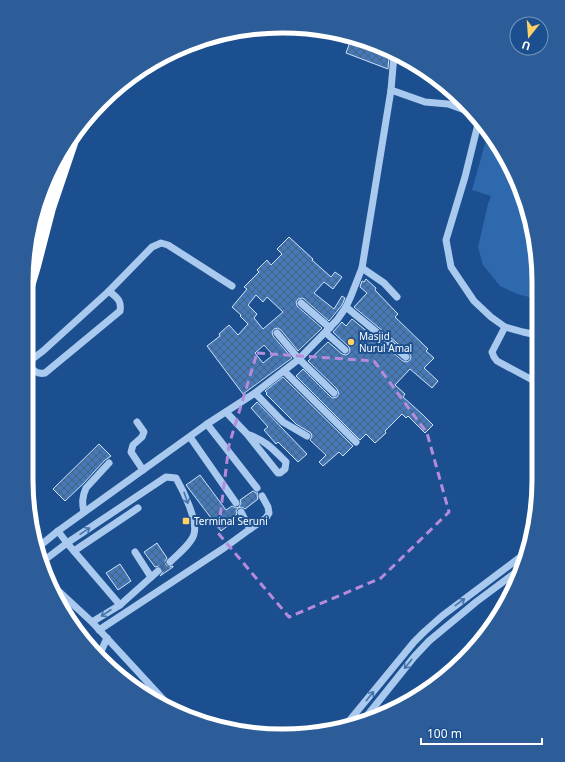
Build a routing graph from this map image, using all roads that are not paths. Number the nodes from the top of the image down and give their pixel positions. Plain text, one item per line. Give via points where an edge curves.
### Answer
1 (394, 59) edge
2 (391, 90) junction
3 (462, 109) edge
4 (477, 127) edge
5 (68, 156) edge
6 (362, 268) junction
7 (34, 270) edge
8 (232, 286) dead end
9 (109, 291) junction
10 (397, 297) dead end
11 (301, 303) dead end
12 (346, 307) junction
13 (505, 327) junction
14 (328, 330) junction
15 (277, 333) dead end
16 (532, 333) edge
17 (345, 350) dead end
18 (406, 357) dead end
19 (33, 358) edge
20 (300, 359) junction
21 (33, 370) edge
22 (284, 371) junction
23 (532, 380) edge
24 (255, 393) junction
25 (334, 393) dead end
26 (226, 412) junction
27 (137, 422) dead end
28 (207, 424) junction
29 (247, 434) junction
30 (307, 436) dead end
31 (190, 437) junction
32 (356, 442) dead end
33 (109, 463) dead end
34 (143, 470) junction
35 (257, 488) dead end
36 (262, 496) dead end
37 (236, 503) dead end
38 (138, 508) dead end
39 (84, 512) junction
40 (241, 512) dead end
41 (250, 529) junction
42 (58, 531) junction
43 (67, 543) junction
44 (42, 544) edge
45 (74, 551) junction
46 (135, 552) dead end
47 (520, 558) edge
48 (46, 559) edge
49 (170, 562) tunnel mouth
50 (158, 571) tunnel mouth
51 (513, 574) edge
52 (151, 577) junction
53 (60, 593) edge
54 (120, 604) junction
55 (92, 622) junction
56 (99, 630) junction
57 (107, 638) junction
58 (414, 642) junction
59 (101, 651) edge
60 (420, 651) junction
61 (162, 698) edge
62 (369, 714) edge
63 (352, 719) edge

1 - 2 street
2 - 3 street via 425,102 448,104
2 - 6 street
4 - 13 street via 446,240 451,267 474,301
5 - 7 highway via 50,208
6 - 10 street via 384,283
6 - 12 street
8 - 9 street via 168,245 160,243 152,247
9 - 19 street
9 - 21 street via 118,299 120,311 45,374
11 - 14 street
12 - 14 street
12 - 18 street
13 - 16 street
13 - 23 street via 492,352 494,357
14 - 17 street
14 - 20 street
15 - 20 street
20 - 22 street
20 - 25 street
22 - 24 street
22 - 32 street
24 - 26 street
24 - 30 street via 283,422
26 - 28 street
26 - 29 street
27 - 34 street via 144,432 133,444 131,452
28 - 31 street
28 - 35 street
29 - 29 street via 261,440 275,451 286,462 285,469 278,474
31 - 34 street
31 - 37 street
33 - 39 street via 86,488 82,502
34 - 39 street
36 - 41 street via 269,513
38 - 45 street
39 - 42 street
40 - 41 street
41 - 56 street
42 - 43 street
42 - 44 street
43 - 45 street
43 - 48 street
43 -> 49 street via 166,477 176,478 195,524 194,535
45 - 54 street
46 - 52 street
58 -> 47 street via 442,616
50 - 52 street
51 - 60 street via 476,602
52 - 54 street
53 - 55 street
54 -> 55 street
55 - 56 street
56 - 57 street
57 - 59 street
57 - 61 street
58 - 60 street
63 -> 58 street
60 -> 62 street

